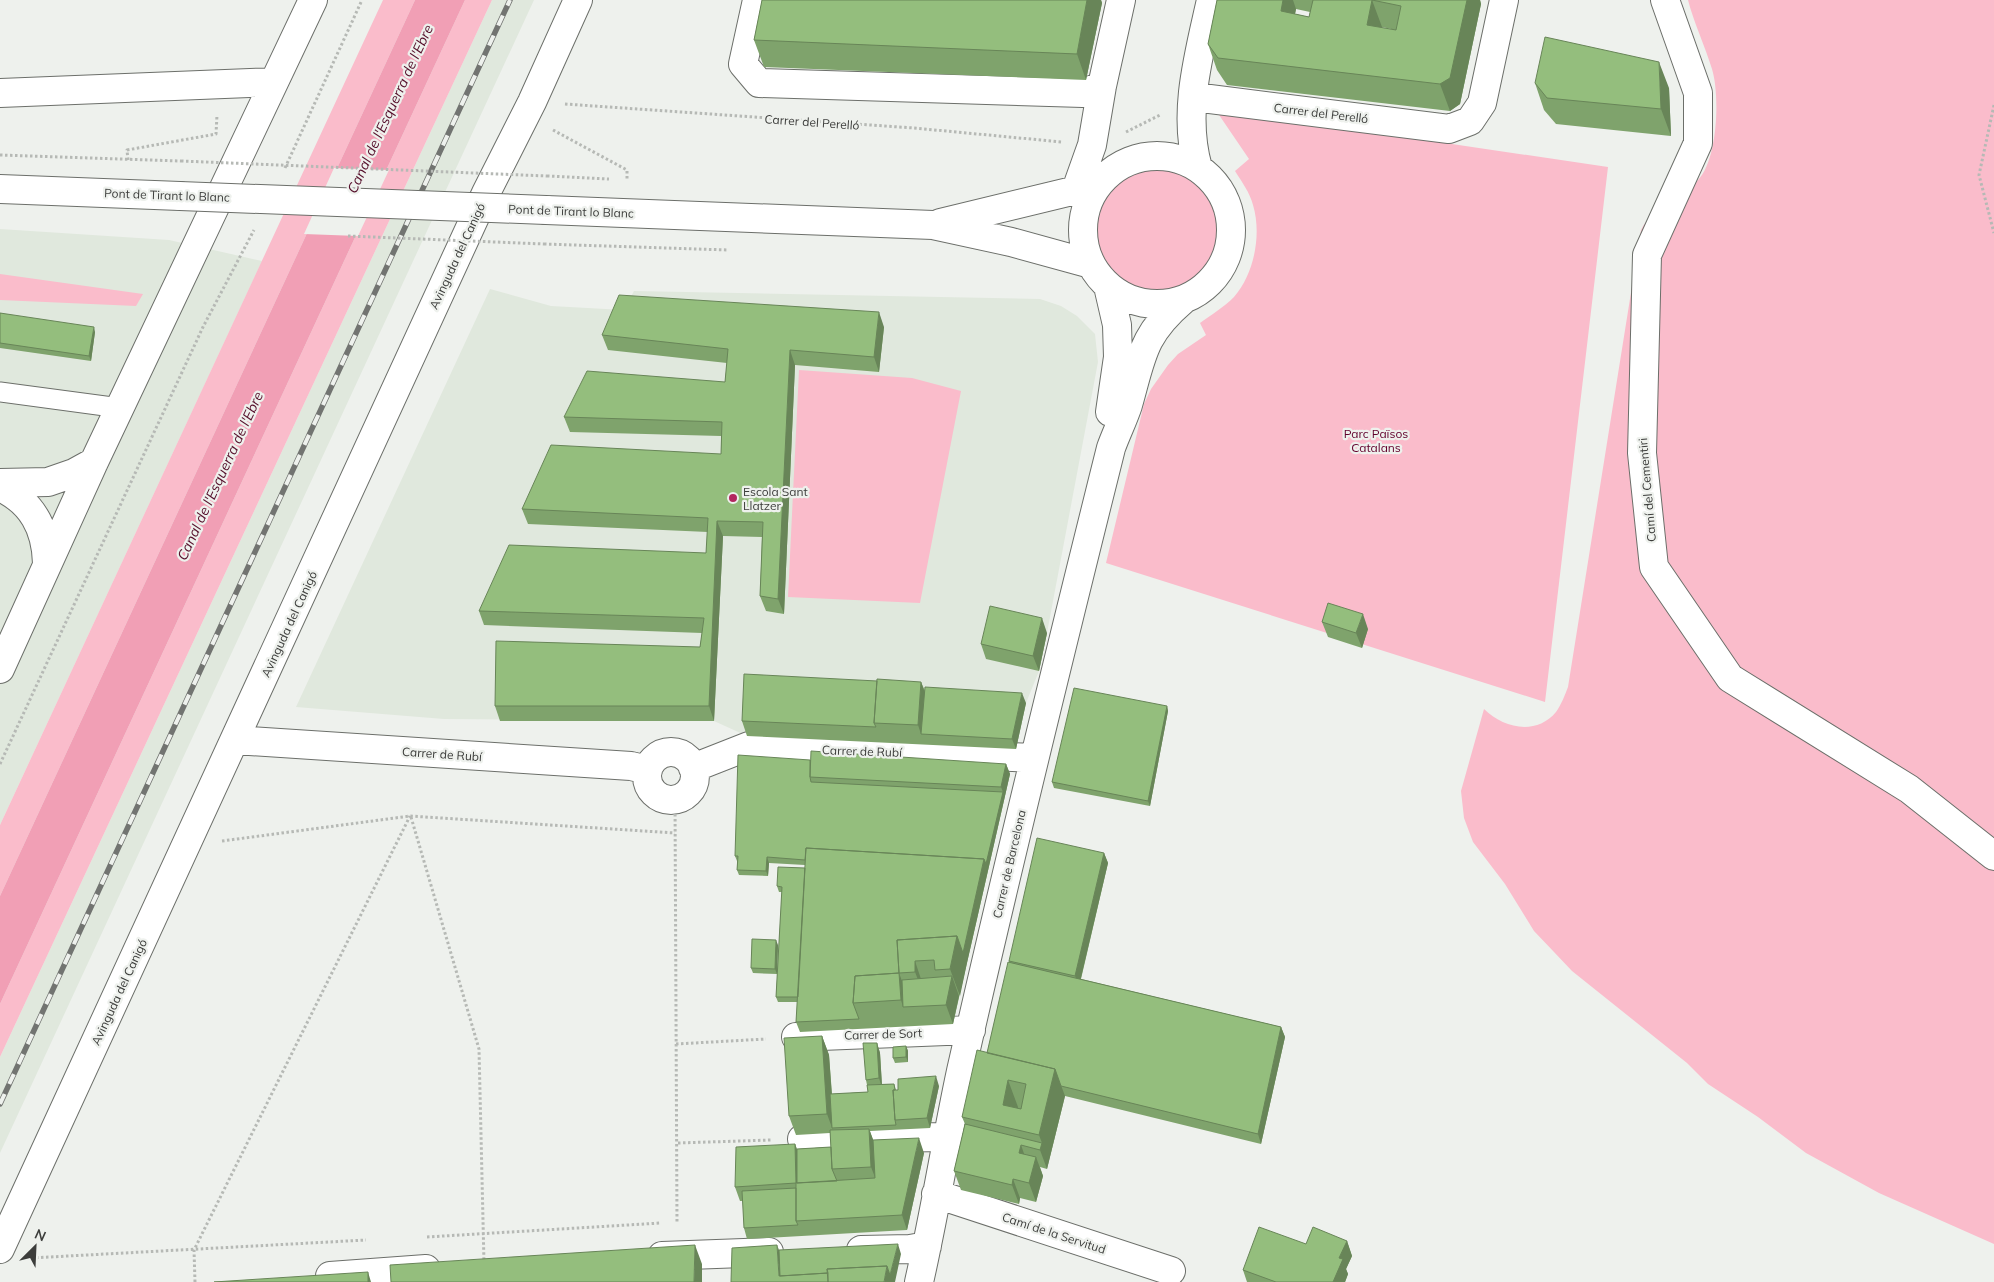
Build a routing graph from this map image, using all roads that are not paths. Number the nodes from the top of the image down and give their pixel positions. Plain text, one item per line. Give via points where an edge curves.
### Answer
1 (313, 0) edge
2 (578, 0) edge
3 (757, 0) edge
4 (1122, 0) edge
5 (1212, 0) edge
6 (1504, 0) edge
7 (1665, 0) edge
8 (274, 82) junction
9 (1102, 86) junction
10 (0, 93) edge
11 (1194, 97) junction
12 (1198, 168) junction
13 (1088, 187) junction
14 (0, 189) edge
15 (933, 224) junction
16 (1091, 264) junction
17 (1108, 286) junction
18 (1183, 300) junction
19 (0, 392) edge
20 (120, 408) junction
21 (1111, 448) junction
22 (94, 462) junction
23 (0, 485) edge
24 (47, 563) junction
25 (0, 669) edge
26 (235, 740) junction
27 (1034, 758) junction
28 (694, 768) junction
29 (648, 770) junction
30 (1985, 847) edge
31 (971, 1030) junction
32 (796, 1037) edge
33 (947, 1137) junction
34 (802, 1139) edge
35 (936, 1194) junction
36 (927, 1246) junction
37 (0, 1249) edge
38 (840, 1250) edge
39 (791, 1252) edge
40 (642, 1257) edge
41 (484, 1265) edge
42 (1171, 1271) dead end
43 (305, 1277) edge
44 (385, 1277) edge
45 (919, 1282) edge

1 - 8 street
2 - 26 street, Avinguda del Canigó
3 - 9 street via 743,64 759,83 1083,93
4 - 9 street
5 - 11 street via 1199,54
6 - 11 street, Carrer del Perelló via 1482,103 1470,120 1449,128
7 - 30 street, Camí del Cementiri via 1698,93 1698,144 1647,255 1642,453 1654,567 1730,678 1909,789
8 - 10 street
8 - 20 street
9 - 13 street
11 - 12 street via 1190,127
12 - 13 street via 1167,157 1145,157 1120,166
12 - 18 street via 1222,193 1230,215 1232,238 1220,271 1204,288
13 - 15 street
13 - 16 street via 1083,223 1084,244
14 - 15 street, Pont de Tirant lo Blanc, bridge
15 - 16 street
16 - 17 street
17 - 18 street via 1131,300 1144,303
17 - 21 street, Carrer de Barcelona via 1117,325 1118,357 1110,403
18 - 21 street, Carrer de Barcelona via 1150,335 1138,362 1127,407
19 - 20 lane
20 - 22 street
21 - 27 street, Carrer de Barcelona
22 - 23 street via 48,482
22 - 24 street
23 - 24 street via 27,504 37,517
24 - 25 street
26 - 29 street, Carrer de Rubí via 631,766
26 - 37 street, Avinguda del Canigó
27 - 28 street, Carrer de Rubí via 749,746
27 - 31 street, Carrer de Barcelona
28 - 29 street via 685,756 672,752 659,755
28 - 29 street via 695,777 690,790 675,799 661,797 654,792 649,784
31 - 32 street, Carrer de Sort
31 - 33 street, Carrer de Barcelona
33 - 34 street
33 - 35 street, Carrer de Barcelona
35 - 36 street, Carrer de Barcelona
35 - 42 street, Camí de la Servitud
36 - 38 street
36 - 45 street, Carrer de Barcelona
39 - 40 street
41 - 44 street
43 - 44 street

